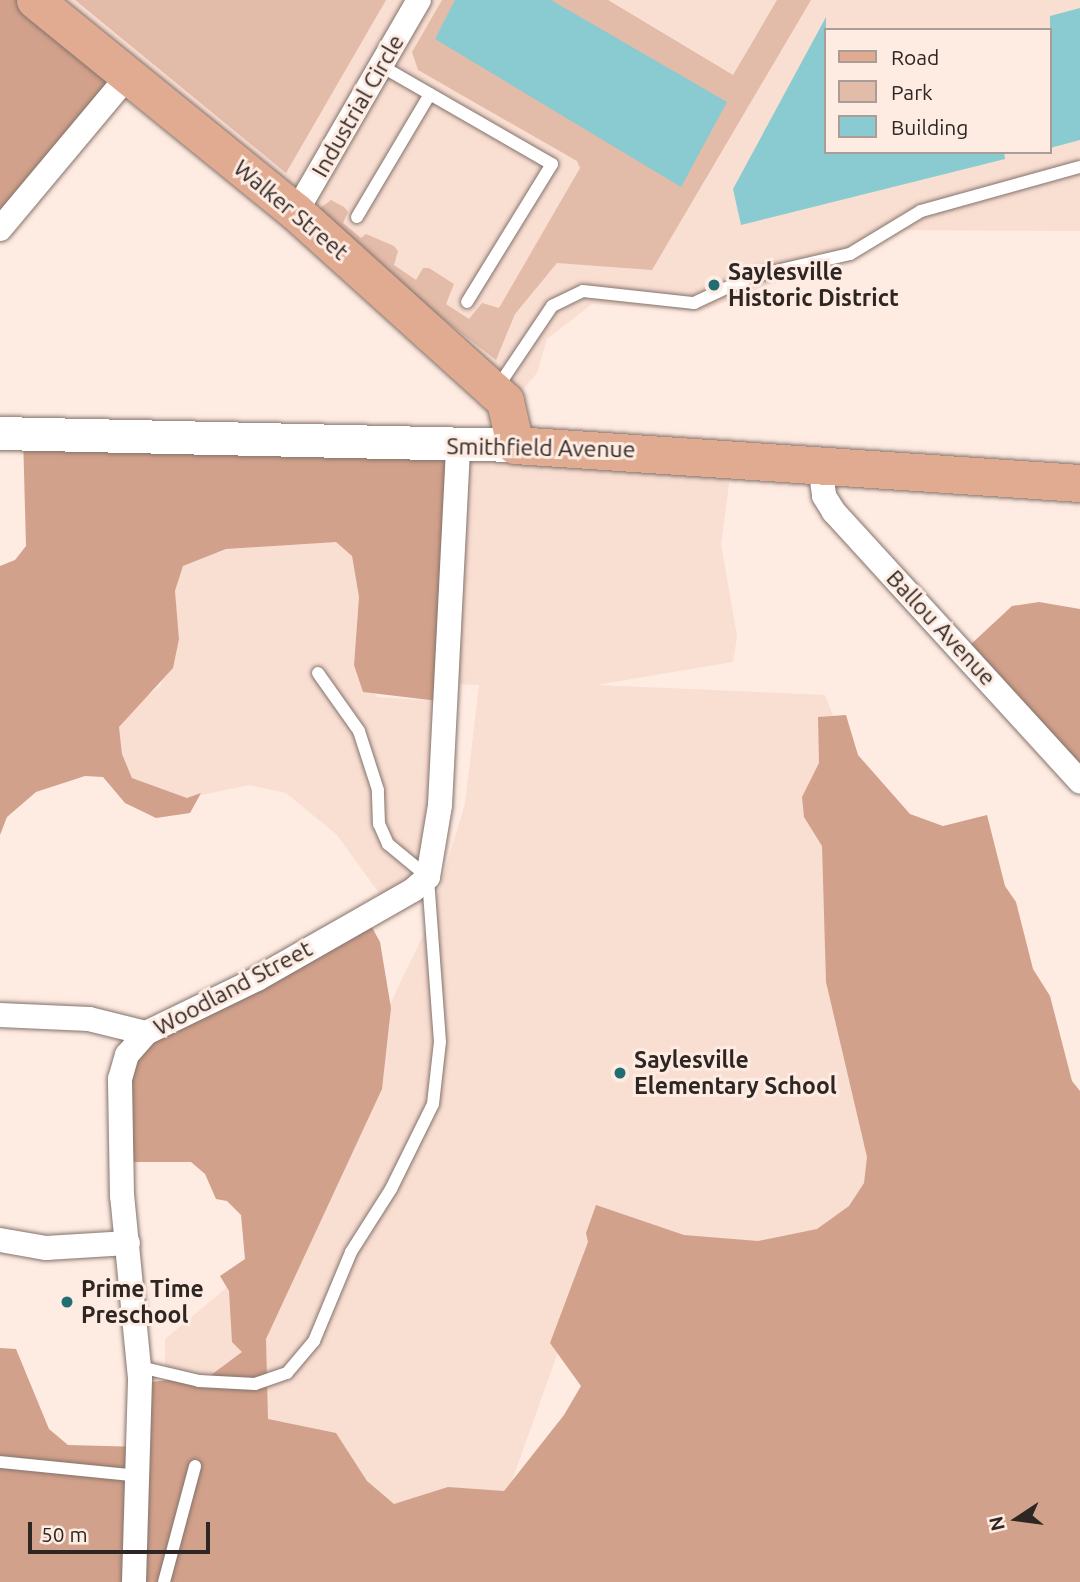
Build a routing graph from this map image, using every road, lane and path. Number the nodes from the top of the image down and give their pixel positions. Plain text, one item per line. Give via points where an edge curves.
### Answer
1 (35, 0) edge
2 (419, 0) edge
3 (383, 67) junction
4 (128, 76) junction
5 (430, 94) junction
6 (1080, 167) edge
7 (296, 212) junction
8 (357, 217) dead end
9 (0, 229) edge
10 (467, 302) dead end
11 (494, 391) junction
12 (0, 433) edge
13 (516, 445) junction
14 (458, 447) junction
15 (820, 466) junction
16 (1080, 484) edge
17 (318, 673) dead end
18 (1080, 781) edge
19 (428, 877) junction
20 (0, 1015) edge
21 (146, 1033) junction
22 (0, 1240) edge
23 (128, 1243) junction
24 (140, 1367) junction
25 (0, 1462) edge
26 (195, 1466) dead end
27 (140, 1476) junction
28 (134, 1582) edge
29 (164, 1582) edge

1 - 4 main road, Walker Street
2 - 3 street, Industrial Circle
3 - 5 lane
3 - 7 street, Industrial Circle
4 - 7 main road, Walker Street
4 - 9 street
5 - 8 lane
5 - 10 lane via 552,164
6 - 11 lane via 921,211 849,254 750,277 694,303 583,291 552,306
7 - 11 main road, Walker Street
11 - 13 main road, Walker Street via 505,401
12 - 14 main road, Smithfield Avenue
13 - 14 main road, Smithfield Avenue
13 - 15 main road, Smithfield Avenue
14 - 19 street via 440,805
15 - 16 main road, Smithfield Avenue
15 - 18 street, Ballou Avenue via 824,496 834,512
17 - 19 lane via 359,732 388,844
19 - 21 street, Woodland Street via 268,973
19 - 24 lane via 440,1042 433,1104 391,1189 351,1252 314,1341 287,1373 255,1384 199,1381
20 - 21 street via 89,1019
21 - 23 street, Woodland Street via 127,1055 118,1099
22 - 23 street via 46,1248
23 - 24 street, Woodland Street
24 - 27 street, Woodland Street
25 - 27 lane
26 - 29 lane
27 - 28 street, Woodland Street

